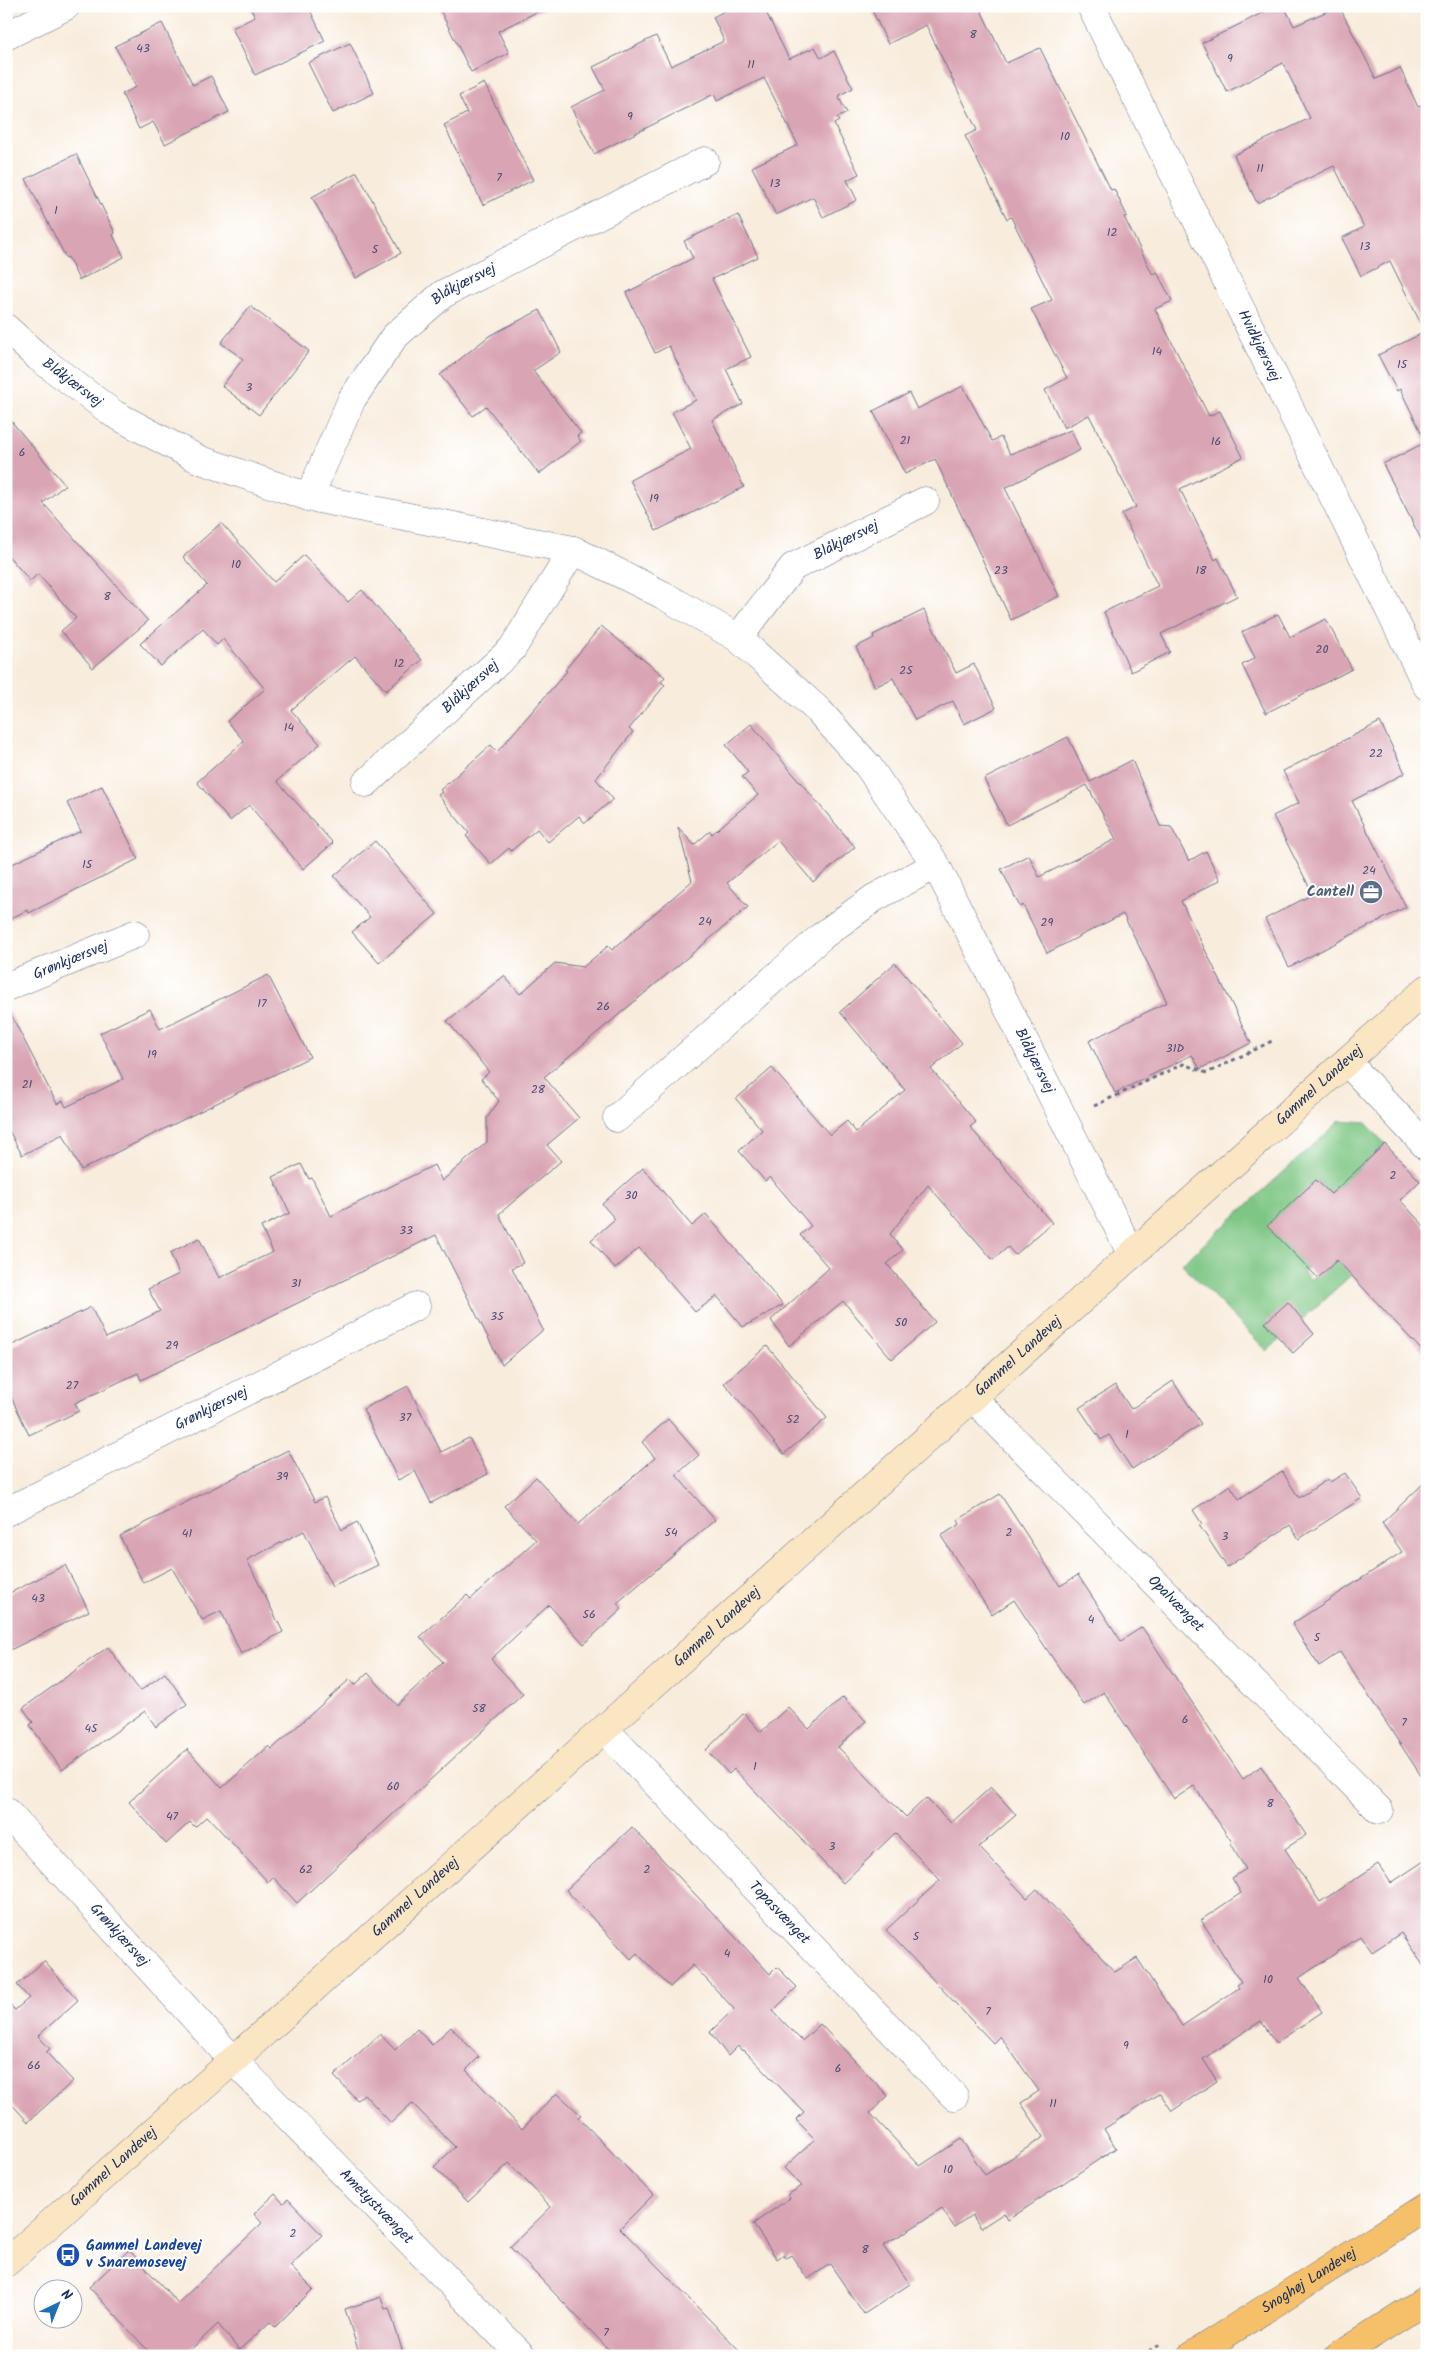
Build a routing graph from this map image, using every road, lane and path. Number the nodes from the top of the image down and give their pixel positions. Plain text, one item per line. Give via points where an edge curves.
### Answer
1 (66, 6) edge
2 (1091, 6) edge
3 (6, 36) edge
4 (705, 162) dead end
5 (6, 328) edge
6 (309, 497) junction
7 (925, 501) dead end
8 (573, 550) junction
9 (738, 638) junction
10 (1427, 686) edge
11 (366, 783) dead end
12 (936, 865) junction
13 (135, 934) dead end
14 (6, 987) edge
15 (1427, 989) edge
16 (1272, 1040) dead end
17 (1347, 1062) junction
18 (617, 1118) dead end
19 (1064, 1120) junction
20 (1427, 1147) edge
21 (1132, 1255) junction
22 (416, 1306) dead end
23 (973, 1398) junction
24 (6, 1512) edge
25 (604, 1729) junction
26 (1379, 1810) dead end
27 (6, 1811) edge
28 (232, 2060) junction
29 (954, 2096) dead end
30 (1427, 2206) edge
31 (6, 2263) edge
32 (1427, 2299) edge
33 (522, 2356) edge
34 (1191, 2356) edge
35 (1338, 2356) edge

1 - 3 street
2 - 10 street, Hvidkjærsvej
4 - 6 street, Blåkjærsvej via 443,294 394,337 352,399
5 - 6 street, Blåkjærsvej via 38,357 114,414 198,459
6 - 8 street, Blåkjærsvej
7 - 9 street, Blåkjærsvej via 793,567
8 - 9 street, Blåkjærsvej via 663,595
8 - 11 street, Blåkjærsvej via 512,649
9 - 12 street, Blåkjærsvej via 819,711 872,770
12 - 18 street via 874,898 822,936
12 - 19 street, Blåkjærsvej
13 - 14 street, Grønkjærsvej
15 - 17 street, Gammel Landevej
16 - 19 path via 1207,1073 1183,1064
17 - 20 street
17 - 21 street, Gammel Landevej
19 - 21 street, Blåkjærsvej
21 - 23 street, Gammel Landevej
22 - 24 street, Grønkjærsvej
23 - 25 street, Gammel Landevej
23 - 26 street, Opalvænget
25 - 28 street, Gammel Landevej
25 - 29 street, Topasvænget
27 - 28 street, Grønkjærsvej
28 - 31 street, Gammel Landevej
28 - 33 street, Ametystvænget
30 - 34 main road, Snoghøj Landevej
32 - 35 main road

